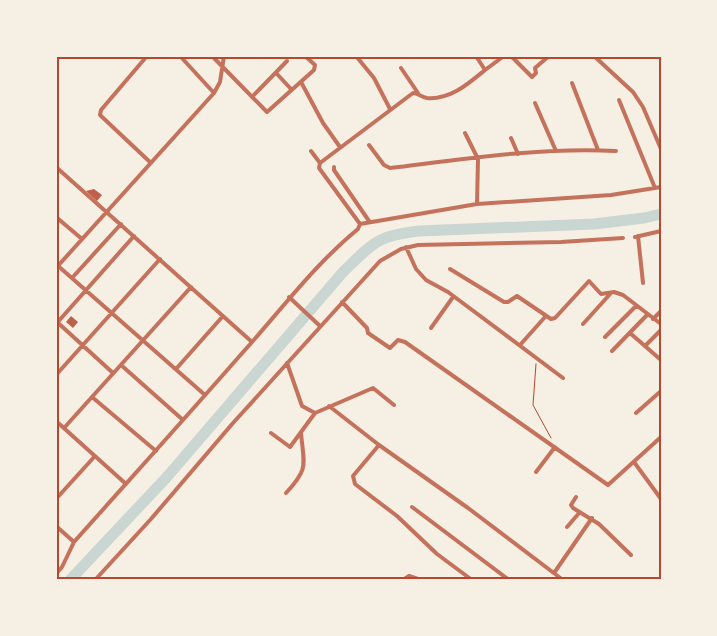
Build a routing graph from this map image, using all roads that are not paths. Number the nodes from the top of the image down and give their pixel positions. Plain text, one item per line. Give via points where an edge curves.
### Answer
1 (147, 56) edge
2 (180, 56) edge
3 (212, 56) edge
4 (224, 56) edge
5 (305, 56) edge
6 (356, 56) edge
7 (476, 56) edge
8 (504, 56) edge
9 (511, 56) edge
10 (549, 56) edge
11 (594, 56) edge
12 (287, 61) dead end
13 (222, 66) junction
14 (401, 68) dead end
15 (485, 70) junction
16 (277, 74) junction
17 (301, 82) junction
18 (572, 83) dead end
19 (292, 89) junction
20 (214, 94) junction
21 (418, 94) junction
22 (252, 97) junction
23 (619, 100) dead end
24 (535, 103) dead end
25 (390, 109) junction
26 (465, 132) dead end
27 (511, 138) dead end
28 (368, 145) dead end
29 (340, 147) junction
30 (661, 149) edge
31 (598, 150) junction
32 (311, 151) dead end
33 (556, 151) junction
34 (616, 151) dead end
35 (518, 154) junction
36 (478, 159) junction
37 (151, 163) junction
38 (320, 163) junction
39 (56, 166) edge
40 (334, 167) dead end
41 (661, 187) edge
42 (656, 188) junction
43 (477, 204) junction
44 (107, 212) junction
45 (56, 216) edge
46 (369, 221) junction
47 (121, 224) junction
48 (360, 224) junction
49 (661, 231) edge
50 (134, 236) junction
51 (623, 238) dead end
52 (82, 239) junction
53 (406, 248) junction
54 (160, 259) junction
55 (57, 266) edge
56 (450, 269) dead end
57 (72, 278) junction
58 (643, 283) dead end
59 (191, 287) junction
60 (86, 290) junction
61 (611, 293) junction
62 (453, 297) junction
63 (290, 298) junction
64 (342, 302) junction
65 (636, 306) junction
66 (661, 311) edge
67 (112, 313) junction
68 (647, 315) junction
69 (223, 316) junction
70 (545, 317) junction
71 (653, 318) junction
72 (57, 322) edge
73 (583, 324) dead end
74 (661, 324) edge
75 (319, 325) junction
76 (431, 328) dead end
77 (661, 330) edge
78 (630, 333) junction
79 (606, 337) dead end
80 (143, 340) junction
81 (252, 342) junction
82 (520, 345) junction
83 (82, 346) junction
84 (645, 346) junction
85 (612, 351) dead end
86 (661, 360) edge
87 (287, 363) junction
88 (121, 365) junction
89 (176, 369) junction
90 (113, 374) junction
91 (56, 375) edge
92 (563, 378) dead end
93 (661, 391) edge
94 (205, 395) junction
95 (92, 396) junction
96 (394, 405) dead end
97 (330, 406) junction
98 (636, 413) dead end
99 (315, 414) junction
100 (184, 420) junction
101 (57, 424) edge
102 (64, 428) junction
103 (271, 433) dead end
104 (301, 433) junction
105 (661, 437) edge
106 (379, 445) junction
107 (555, 448) junction
108 (156, 451) junction
109 (95, 456) junction
110 (634, 462) junction
111 (536, 472) dead end
112 (126, 484) junction
113 (286, 494) dead end
114 (576, 497) dead end
115 (661, 499) edge
116 (56, 500) edge
117 (412, 507) dead end
118 (580, 512) junction
119 (592, 518) junction
120 (56, 526) edge
121 (567, 527) dead end
122 (74, 542) junction
123 (631, 555) dead end
124 (56, 574) edge
125 (554, 574) junction
126 (95, 580) edge
127 (403, 580) edge
128 (421, 580) edge
129 (472, 580) edge
130 (509, 580) edge
131 (563, 580) edge

1 - 37 street via 100,110 100,115
2 - 20 street
3 - 13 street
4 - 13 street
5 - 17 street via 316,68
6 - 25 street via 374,78
7 - 15 street
8 - 15 street
9 - 10 street via 532,77 536,68
11 - 30 street via 633,92
12 - 16 street
13 - 20 street
13 - 22 street
14 - 21 street
15 - 21 street via 450,95 424,98
16 - 19 street
16 - 22 street
17 - 19 street
17 - 29 street via 322,123
18 - 31 street
19 - 22 street via 267,112
20 - 37 street
21 - 25 street via 413,93
23 - 42 street
24 - 33 street
25 - 29 street
26 - 36 street
27 - 35 street
28 - 36 street via 390,168
29 - 38 street
31 - 33 street
31 - 34 street
32 - 38 street
33 - 35 street
35 - 36 street
36 - 43 street
37 - 44 street
38 - 48 street via 319,168
39 - 44 street
40 - 46 street
41 - 42 street
42 - 43 street via 611,195
43 - 46 street
44 - 47 street
44 - 52 street
45 - 52 street
46 - 48 street
47 - 50 street
47 - 57 street
48 - 63 street
49 - 58 street via 636,237
50 - 54 street
50 - 60 street
51 - 53 street
52 - 55 street
53 - 62 street via 422,276
53 - 64 street via 380,261
54 - 59 street
54 - 67 street
55 - 57 street
56 - 70 street via 504,302 517,296
57 - 60 street
59 - 69 street
59 - 80 street
60 - 67 street
60 - 72 street
61 - 65 street via 623,295
61 - 70 street via 601,294 589,281 555,318
61 - 73 street
62 - 76 street
62 - 82 street
63 - 75 street
63 - 81 street
64 - 75 street
64 - 107 street via 368,333 388,347 398,340 404,342
65 - 68 street
65 - 79 street
66 - 71 street
67 - 80 street
67 - 83 street
68 - 71 street
68 - 78 street
69 - 81 street
69 - 89 street
70 - 82 street
71 - 74 street
72 - 83 street
75 - 87 street
77 - 84 street
78 - 84 street
78 - 85 street
80 - 88 street
80 - 89 street
81 - 94 street
82 - 92 street
83 - 90 street
83 - 91 street
84 - 86 street
87 - 99 street via 302,406
87 - 126 street
88 - 90 street
88 - 100 street
89 - 94 street
90 - 95 street
93 - 98 street
94 - 100 street
95 - 102 street
95 - 108 street
96 - 97 street via 372,388
97 - 99 street
97 - 106 street
99 - 104 street
100 - 108 street
101 - 102 street
102 - 109 street
103 - 104 street via 288,447
104 - 113 street via 304,465 300,478
105 - 110 street
106 - 125 street
106 - 129 street via 354,476 355,484
107 - 110 street via 608,485
107 - 111 street
108 - 112 street
109 - 112 street
109 - 116 street
110 - 115 street
112 - 122 street
114 - 118 street via 572,507
117 - 130 street
118 - 119 street
118 - 121 street
119 - 123 street
119 - 125 street
120 - 122 street
122 - 124 street
125 - 131 street
127 - 128 street via 409,576

